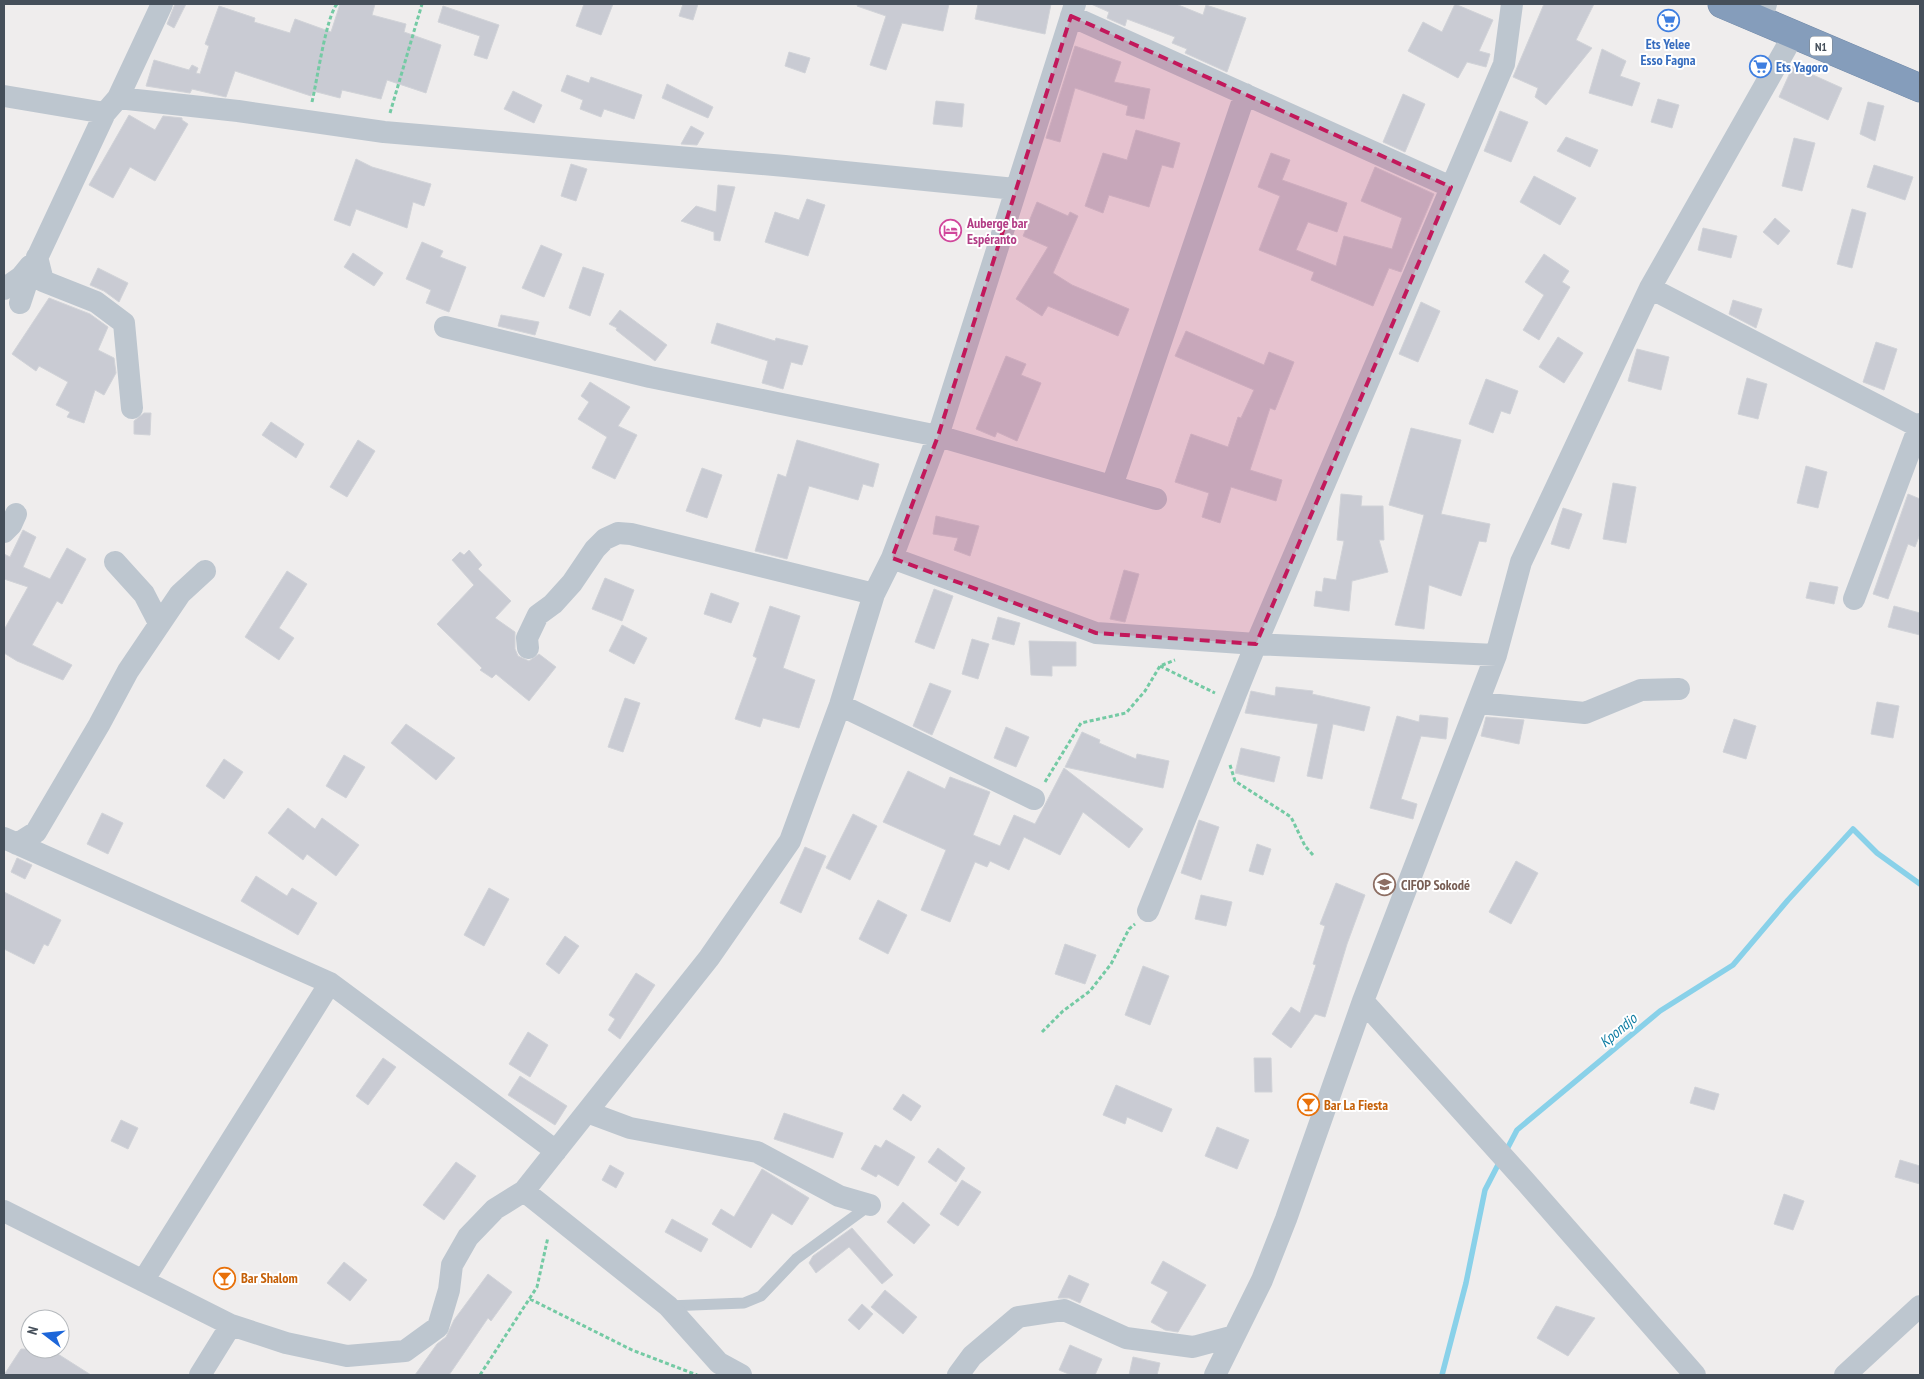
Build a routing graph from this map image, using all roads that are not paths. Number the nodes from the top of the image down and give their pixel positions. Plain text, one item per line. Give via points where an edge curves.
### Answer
1 (162, 4) edge
2 (1512, 4) edge
3 (1722, 4) edge
4 (1073, 10) edge
5 (1764, 12) edge
6 (1794, 34) junction
7 (1920, 88) edge
8 (1245, 94) junction
9 (4, 96) edge
10 (111, 106) junction
11 (1451, 187) junction
12 (1015, 189) junction
13 (37, 257) junction
14 (1650, 288) junction
15 (12, 296) edge
16 (445, 327) dead end
17 (132, 408) dead end
18 (1920, 425) edge
19 (938, 436) junction
20 (1112, 486) junction
21 (1156, 498) dead end
22 (892, 558) junction
23 (115, 562) dead end
24 (205, 570) dead end
25 (874, 594) junction
26 (1854, 599) dead end
27 (159, 623) junction
28 (1256, 644) junction
29 (528, 648) dead end
30 (1496, 655) junction
31 (1679, 688) dead end
32 (1478, 702) junction
33 (840, 705) junction
34 (1034, 800) road end
35 (7, 840) edge
36 (1148, 911) road end
37 (330, 983) junction
38 (1363, 1000) junction
39 (587, 1112) junction
40 (556, 1151) junction
41 (524, 1191) junction
42 (870, 1206) joint
43 (4, 1211) edge
44 (143, 1281) junction
45 (668, 1306) junction
46 (1920, 1306) edge
47 (231, 1325) junction
48 (1234, 1336) junction
49 (200, 1375) edge
50 (741, 1375) edge
51 (958, 1375) edge
52 (1215, 1375) edge
53 (1695, 1375) edge
54 (1845, 1375) edge

1 - 10 street
2 - 11 street via 1504,64
3 - 5 highway, N1
4 - 8 street
4 - 12 street
5 - 6 highway, N1
6 - 7 highway, N1
6 - 14 street
8 - 11 street
8 - 20 street
9 - 10 street
10 - 12 street via 238,110 384,132
10 - 13 street
11 - 28 street
12 - 19 street
13 - 15 street
13 - 17 street via 43,281 96,302 124,323
14 - 18 street
14 - 30 street via 1522,562
16 - 19 street via 650,377
18 - 26 street
19 - 20 street
19 - 22 street
20 - 21 street
22 - 25 street
22 - 28 street via 1096,633
23 - 27 street via 144,594
24 - 27 street via 180,594
25 - 29 street via 618,533 605,539 572,583 538,615 527,638
25 - 33 street
27 - 35 street via 36,832
28 - 30 street
28 - 36 street
30 - 32 street
31 - 32 street via 1641,690 1585,713
32 - 38 street
33 - 34 street
33 - 39 street via 790,841 709,958
35 - 37 street
37 - 40 street
37 - 44 street
38 - 48 street via 1286,1219 1262,1280
38 - 53 street
39 - 40 street
39 - 42 street via 630,1128 757,1152 839,1196
40 - 41 street
41 - 45 street
41 - 47 street via 495,1209 468,1237 452,1264 449,1290 438,1328 405,1351 347,1356 286,1343
42 - 45 lane via 796,1259 761,1296 744,1303
43 - 44 street
44 - 47 street
45 - 50 street via 719,1363
46 - 54 street
47 - 49 street
48 - 51 street via 1193,1347 1126,1338 1064,1310 1018,1317 972,1356
48 - 52 street

